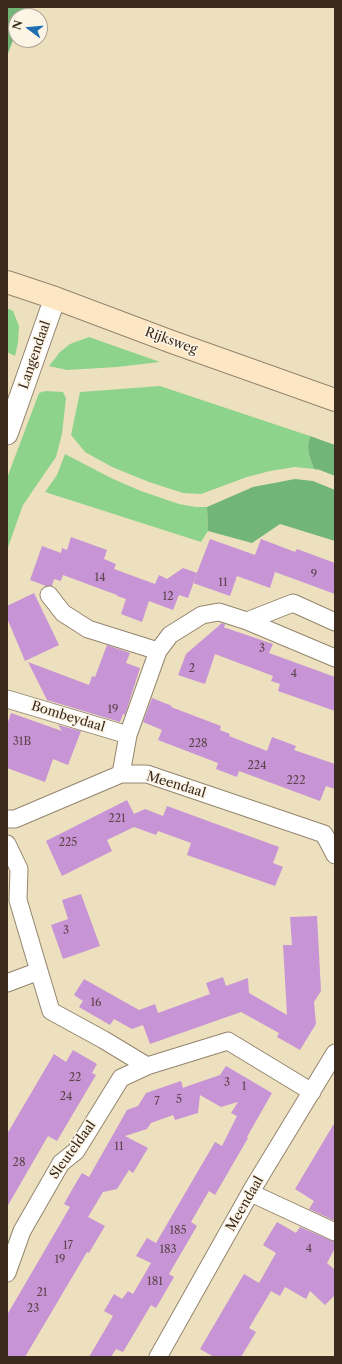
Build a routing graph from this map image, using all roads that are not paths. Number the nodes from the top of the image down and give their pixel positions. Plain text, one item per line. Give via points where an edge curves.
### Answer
1 (7, 282) edge
2 (55, 298) junction
3 (335, 400) edge
4 (7, 434) edge
5 (49, 595) dead end
6 (248, 621) junction
7 (335, 622) edge
8 (158, 651) junction
9 (335, 658) edge
10 (7, 699) edge
11 (128, 735) junction
12 (121, 774) junction
13 (7, 819) edge
14 (7, 844) edge
15 (335, 855) edge
16 (40, 971) junction
17 (7, 982) edge
18 (335, 1053) edge
19 (147, 1066) junction
20 (312, 1092) junction
21 (250, 1193) junction
22 (335, 1232) edge
23 (7, 1273) edge
24 (158, 1357) edge

1 - 2 main road, Rijksweg
2 - 3 main road, Rijksweg
2 - 4 street, Langendaal
5 - 8 street via 63,613 88,629
6 - 7 street via 293,603
6 - 8 street via 220,612 202,615 170,636
6 - 9 street
8 - 11 street
10 - 11 street, Bombeydaal
11 - 12 street
12 - 13 street, Meendaal via 15,819
12 - 15 street, Meendaal via 147,774 324,834
14 - 16 street via 19,869 18,900
16 - 17 street
16 - 19 street via 51,1011
18 - 20 street, Meendaal
19 - 20 street, Sleuteldaal via 228,1041
19 - 23 street, Sleuteldaal via 121,1078 76,1151 61,1163 22,1231
20 - 21 street, Meendaal
21 - 22 street
21 - 24 street, Meendaal

